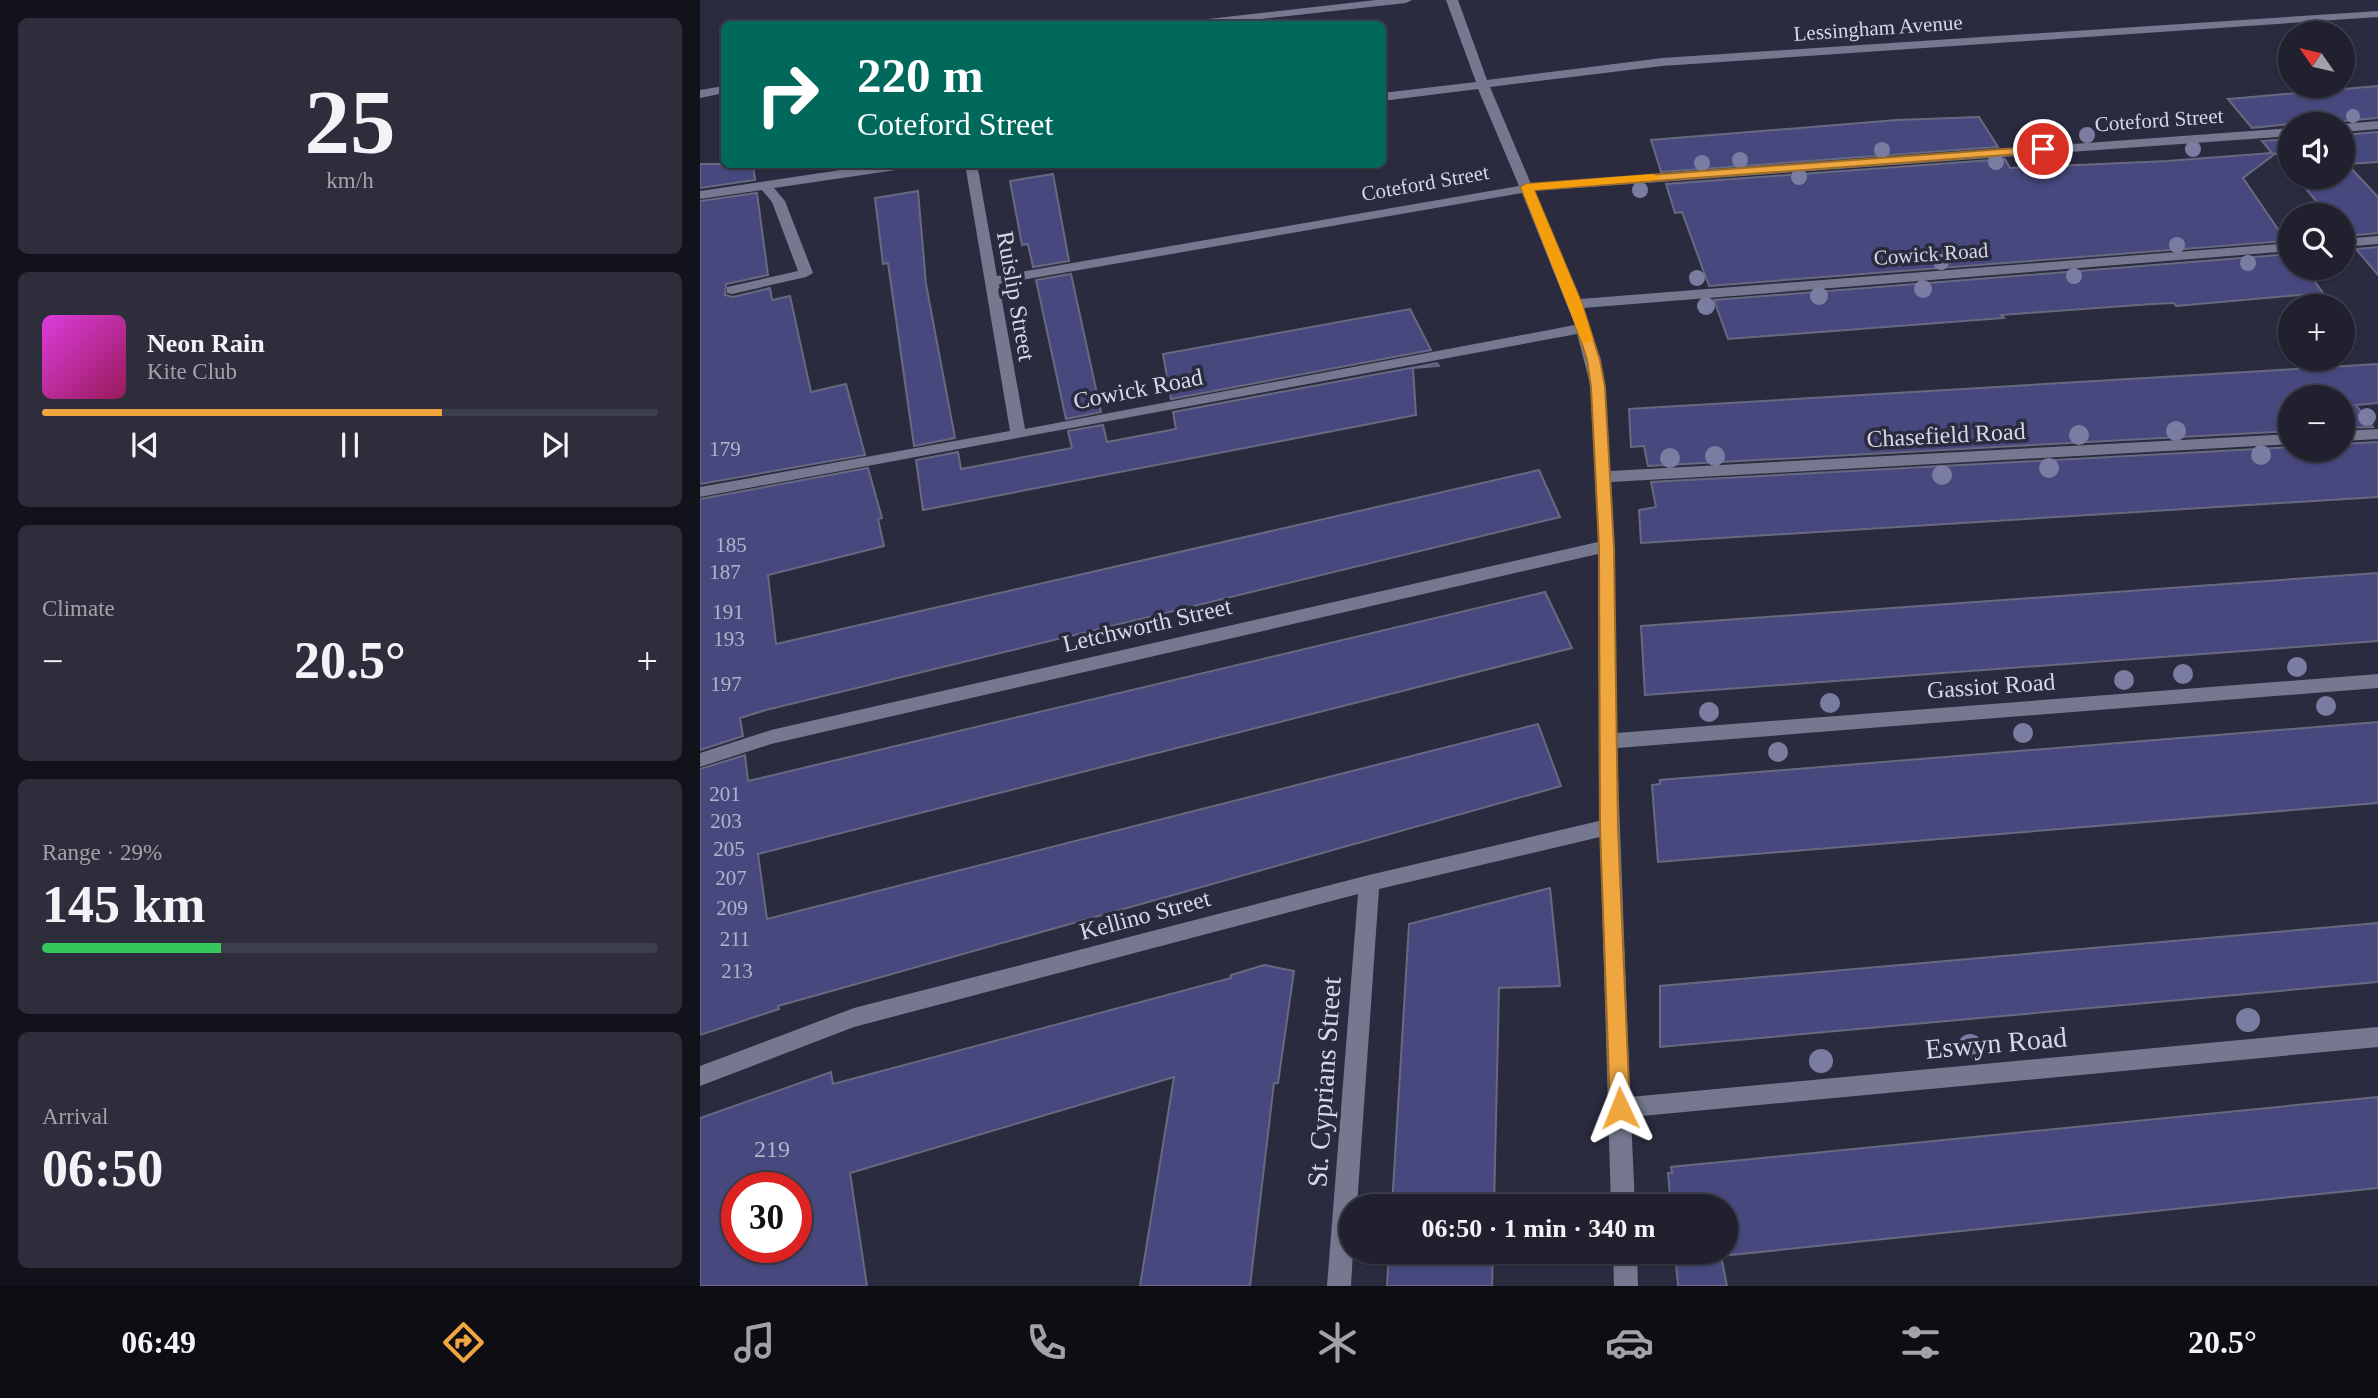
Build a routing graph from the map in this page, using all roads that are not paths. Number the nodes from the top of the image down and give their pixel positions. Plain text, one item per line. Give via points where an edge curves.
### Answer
1 (1406, 0) edge
2 (1452, 0) edge
3 (2378, 14) edge
4 (1217, 21) edge
5 (1482, 83) junction
6 (721, 90) edge
7 (700, 94) edge
8 (1386, 96) edge
9 (2378, 125) edge
10 (2355, 127) edge
11 (2278, 133) edge
12 (884, 168) edge
13 (972, 168) edge
14 (766, 186) junction
15 (1527, 187) junction
16 (700, 195) edge
17 (2378, 240) edge
18 (2355, 242) edge
19 (2278, 248) edge
20 (990, 281) junction
21 (732, 290) dead end
22 (1575, 304) junction
23 (1584, 328) junction
24 (2378, 434) edge
25 (1018, 435) junction
26 (2355, 435) edge
27 (2278, 440) edge
28 (1604, 477) junction
29 (700, 492) edge
30 (1606, 547) junction
31 (2378, 681) edge
32 (1608, 741) junction
33 (700, 760) edge
34 (1609, 828) junction
35 (1369, 883) junction
36 (2378, 1037) edge
37 (700, 1076) edge
38 (1620, 1108) junction
39 (1623, 1194) edge
40 (1625, 1264) edge
41 (1339, 1286) edge
42 (1626, 1286) edge

1 - 4 street
2 - 5 street
3 - 5 street, Lessingham Avenue via 1662,62
5 - 8 street, Lessingham Avenue
5 - 15 street
6 - 7 street
9 - 10 street
11 - 15 street, Coteford Street
12 - 14 street
13 - 20 street, Ruislip Street
14 - 16 street
14 - 21 street via 778,201 806,273
15 - 20 street, Coteford Street
15 - 22 street
17 - 18 street
19 - 22 street, Cowick Road
20 - 25 street, Ruislip Street
22 - 23 street
23 - 25 street, Cowick Road
23 - 28 street via 1598,387
24 - 26 street
25 - 29 street, Cowick Road
27 - 28 street, Chasefield Road
28 - 30 street
30 - 32 street
30 - 33 street, Letchworth Street via 771,737
31 - 32 street, Gassiot Road
32 - 34 street
34 - 35 street, Kellino Street
34 - 38 street
35 - 37 street, Kellino Street via 854,1018
35 - 41 street, St. Cyprians Street
36 - 38 street, Eswyn Road
38 - 39 street
40 - 42 street

